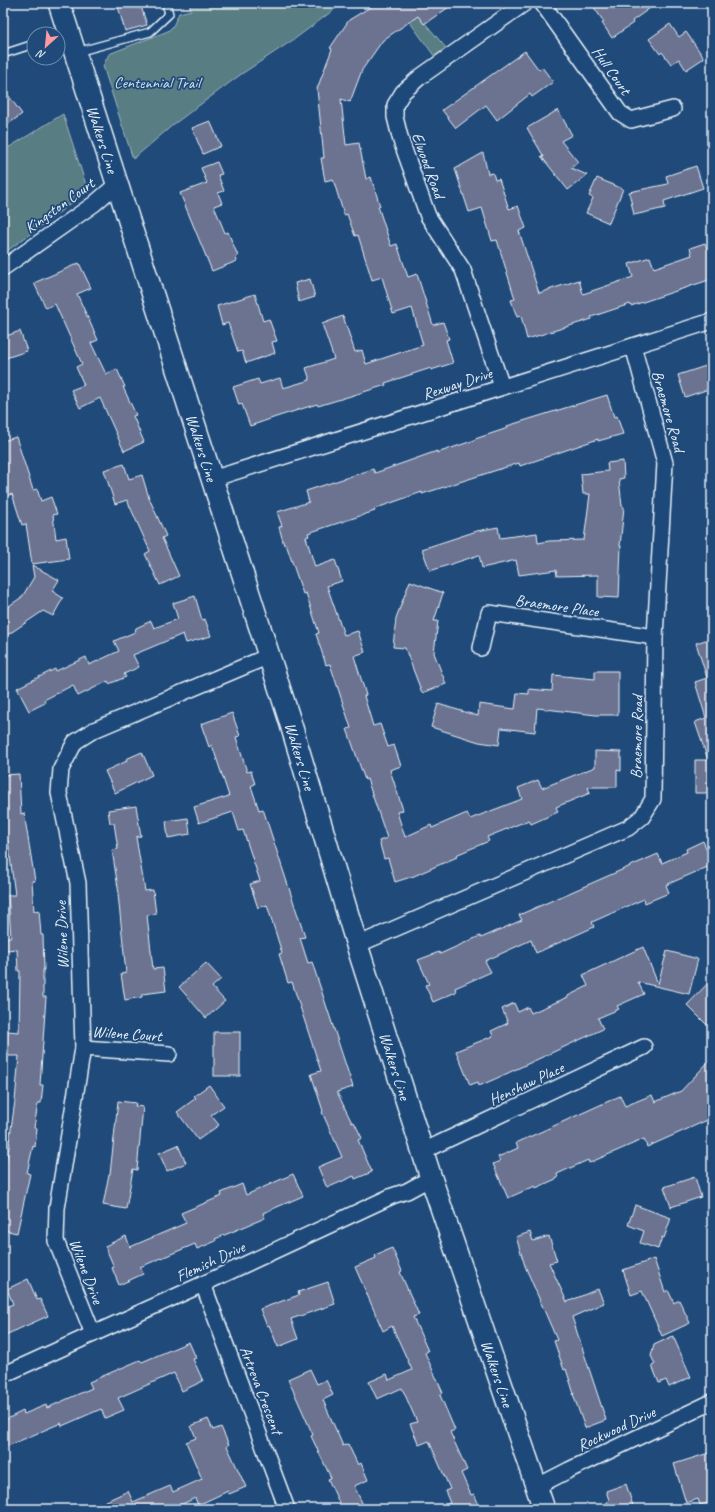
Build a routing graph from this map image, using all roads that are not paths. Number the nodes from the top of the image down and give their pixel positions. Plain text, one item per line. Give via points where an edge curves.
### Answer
1 (59, 3) edge
2 (166, 3) edge
3 (526, 3) edge
4 (542, 3) edge
5 (69, 40) junction
6 (26, 47) edge
7 (3, 54) edge
8 (673, 109) dead end
9 (117, 184) junction
10 (3, 268) edge
11 (712, 321) edge
12 (633, 346) junction
13 (502, 387) junction
14 (212, 479) junction
15 (655, 637) junction
16 (481, 648) dead end
17 (268, 656) junction
18 (357, 945) junction
19 (644, 1047) dead end
20 (83, 1048) junction
21 (169, 1054) dead end
22 (423, 1152) junction
23 (431, 1178) junction
24 (203, 1284) junction
25 (93, 1334) junction
26 (3, 1376) edge
27 (712, 1402) edge
28 (536, 1487) junction
29 (284, 1508) edge
30 (544, 1509) edge

1 - 5 main road, Walkers Line
2 - 5 lane via 169,14 150,32
3 - 13 street, Elwood Road via 420,77 403,92 395,105 400,141 428,216 464,270
4 - 8 street, Hull Court via 620,113 631,120
5 - 9 main road, Walkers Line
6 - 7 lane
9 - 10 street, Kingston Court
9 - 14 main road, Walkers Line
11 - 12 street, Rexway Drive
12 - 13 street, Rexway Drive
12 - 15 street, Braemore Road via 665,463
13 - 14 street, Rexway Drive
14 - 17 main road, Walkers Line
15 - 16 street, Braemore Place via 488,613
15 - 18 street, Braemore Road via 653,799 642,817 628,828
17 - 18 main road, Walkers Line
17 - 20 street, Wilene Drive via 94,730 75,742 61,769 59,793 78,883
18 - 22 main road, Walkers Line
19 - 22 street, Henshaw Place
20 - 21 street, Wilene Court
20 - 25 street, Wilene Drive via 57,1208 56,1242
22 - 23 main road, Walkers Line
23 - 24 street, Flemish Drive
23 - 28 main road, Walkers Line
24 - 25 street, Flemish Drive
24 - 29 street, Artreva Crescent
25 - 26 street, Flemish Drive
27 - 28 street, Rockwood Drive
28 - 30 main road, Walkers Line

